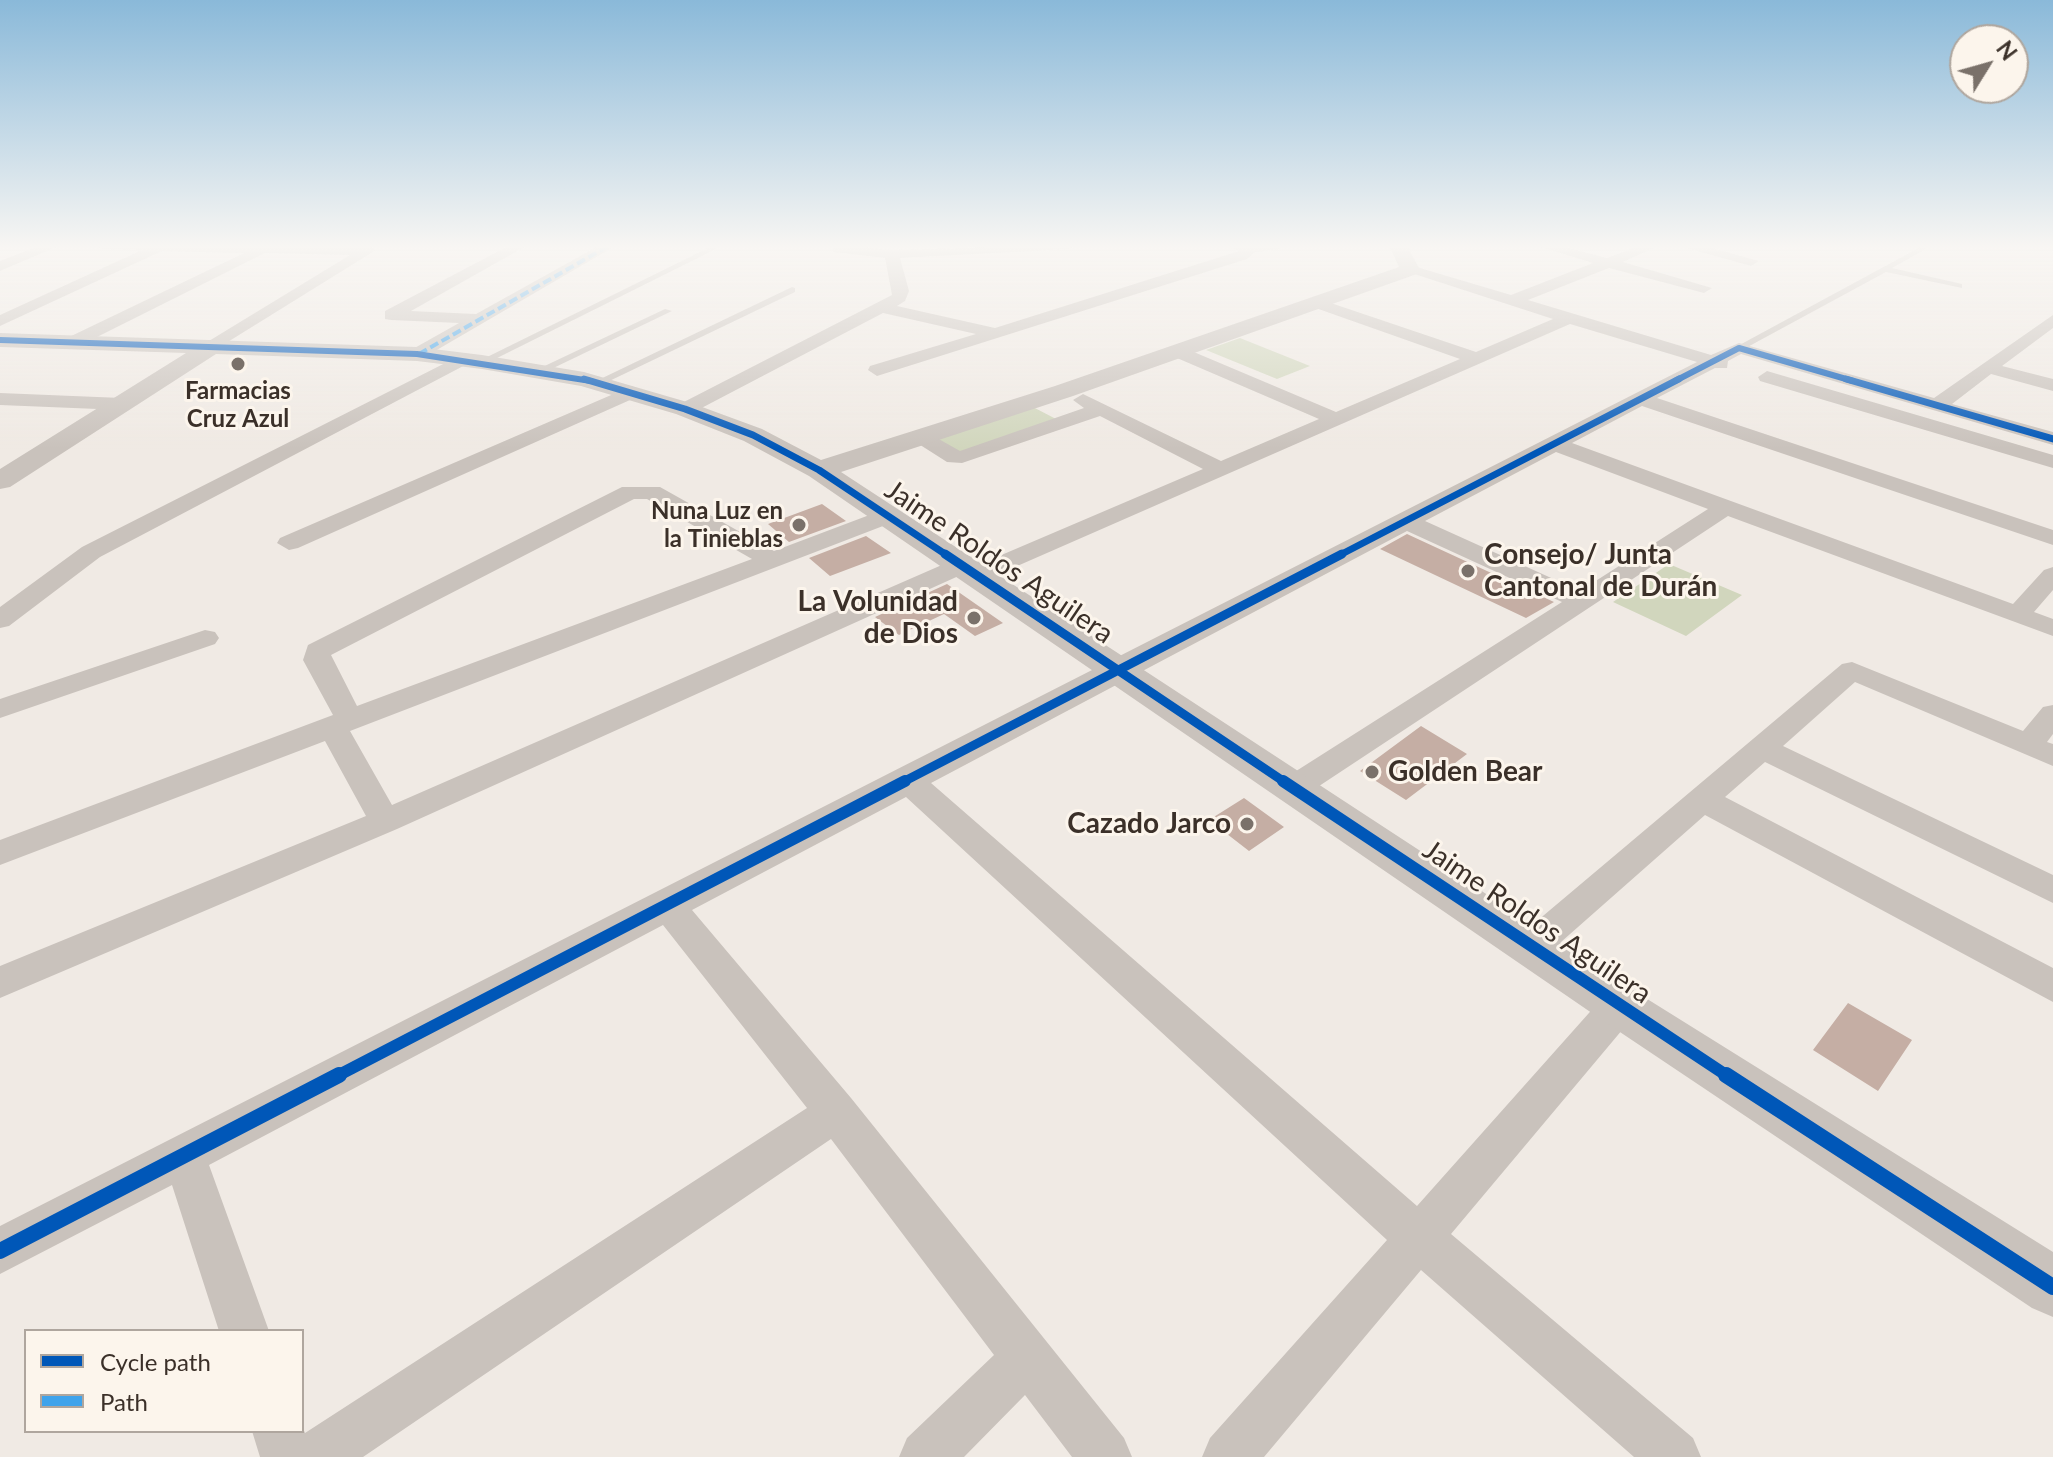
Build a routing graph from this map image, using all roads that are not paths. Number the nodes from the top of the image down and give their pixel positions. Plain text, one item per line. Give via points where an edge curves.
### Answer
1 (133, 313) edge
2 (267, 313) edge
3 (395, 313) edge
4 (491, 313) edge
5 (573, 313) edge
6 (664, 313) edge
7 (750, 313) edge
8 (874, 313) edge
9 (907, 313) edge
10 (1057, 313) edge
11 (1286, 313) edge
12 (1363, 313) edge
13 (1552, 313) edge
14 (1803, 313) edge
15 (1569, 318) junction
16 (480, 319) junction
17 (2048, 329) edge
18 (995, 332) junction
19 (0, 340) edge
20 (71, 343) junction
21 (210, 348) junction
22 (1176, 351) junction
23 (417, 354) junction
24 (1726, 354) junction
25 (1487, 355) junction
26 (472, 360) junction
27 (1988, 368) junction
28 (877, 370) dead end
29 (539, 371) junction
30 (2053, 385) edge
31 (614, 388) junction
32 (1064, 391) junction
33 (0, 399) edge
34 (1640, 399) junction
35 (122, 404) junction
36 (1938, 405) junction
37 (685, 409) junction
38 (1101, 409) junction
39 (1336, 419) junction
40 (921, 437) junction
41 (2053, 439) edge
42 (1554, 444) junction
43 (2053, 462) edge
44 (1220, 469) junction
45 (819, 470) junction
46 (6, 472) edge
47 (1727, 507) junction
48 (888, 516) junction
49 (1405, 521) junction
50 (2053, 538) edge
51 (289, 543) dead end
52 (772, 560) junction
53 (967, 571) junction
54 (2053, 575) edge
55 (1584, 602) junction
56 (2017, 615) junction
57 (0, 620) edge
58 (2053, 628) edge
59 (205, 638) dead end
60 (1117, 671) junction
61 (0, 709) edge
62 (2053, 714) edge
63 (341, 723) junction
64 (1762, 748) junction
65 (2040, 750) edge
66 (907, 780) junction
67 (1293, 788) junction
68 (1703, 800) junction
69 (385, 821) junction
70 (0, 853) edge
71 (2053, 890) edge
72 (667, 904) junction
73 (1531, 947) junction
74 (0, 982) edge
75 (2053, 986) edge
76 (1619, 1006) junction
77 (836, 1112) junction
78 (184, 1155) junction
79 (1418, 1237) junction
80 (0, 1251) edge
81 (2053, 1287) edge
82 (243, 1329) edge
83 (1026, 1359) junction
84 (279, 1433) edge
85 (287, 1457) edge
86 (316, 1457) edge
87 (926, 1457) edge
88 (1105, 1457) edge
89 (1229, 1457) edge
90 (1674, 1457) edge

1 - 20 street
2 - 21 street
3 - 16 street via 391,315
4 - 16 street
5 - 26 lane
6 - 29 lane
7 - 31 lane
8 - 37 street
9 - 18 street
10 - 18 street
11 - 22 street
12 - 25 street
13 - 15 street
14 - 24 lane
15 - 24 street
15 - 25 street
16 - 23 street
17 - 27 street
18 - 28 street
19 - 20 street, Jaime Roldos Aguilera
20 - 21 street, Jaime Roldos Aguilera
21 - 23 street, Jaime Roldos Aguilera
21 - 35 street
22 - 32 street
22 - 39 street
23 - 26 street, Jaime Roldos Aguilera
24 - 34 street
24 - 36 street
24 - 43 street
25 - 39 street
26 - 29 street, Jaime Roldos Aguilera
26 - 57 street via 91,552
27 - 30 street
27 - 36 street
29 - 31 street, Jaime Roldos Aguilera
31 - 37 street, Jaime Roldos Aguilera
31 - 51 street
32 - 38 street
32 - 40 street
33 - 35 street
34 - 42 street
34 - 50 street
35 - 46 street
36 - 41 street
37 - 45 street, Jaime Roldos Aguilera via 753,435
38 - 40 street via 958,458
38 - 44 street
39 - 44 street
40 - 45 street
42 - 47 street
42 - 49 street
44 - 53 street
45 - 48 street, Jaime Roldos Aguilera
47 - 55 street
47 - 56 street
48 - 52 street
48 - 53 street, Jaime Roldos Aguilera
49 - 55 street
49 - 60 street
52 - 63 street
52 - 63 street via 652,492 630,492 318,651
53 - 60 street, Jaime Roldos Aguilera
53 - 69 street
54 - 56 street
55 - 67 street
56 - 58 street
59 - 61 street
60 - 66 street
60 - 67 street, Jaime Roldos Aguilera
62 - 65 street
63 - 69 street
63 - 70 street
64 - 65 street via 1852,670
64 - 68 street
64 - 71 street
66 - 72 street
66 - 79 street
67 - 73 street, Jaime Roldos Aguilera
68 - 73 street
68 - 75 street
69 - 74 street
72 - 77 street
72 - 78 street
73 - 76 street, Jaime Roldos Aguilera
76 - 79 street
76 - 81 street, Jaime Roldos Aguilera
77 - 83 street
77 - 86 street
78 - 80 street
78 - 82 street
79 - 89 street
79 - 90 street
83 - 87 street
83 - 88 street
84 - 85 street

